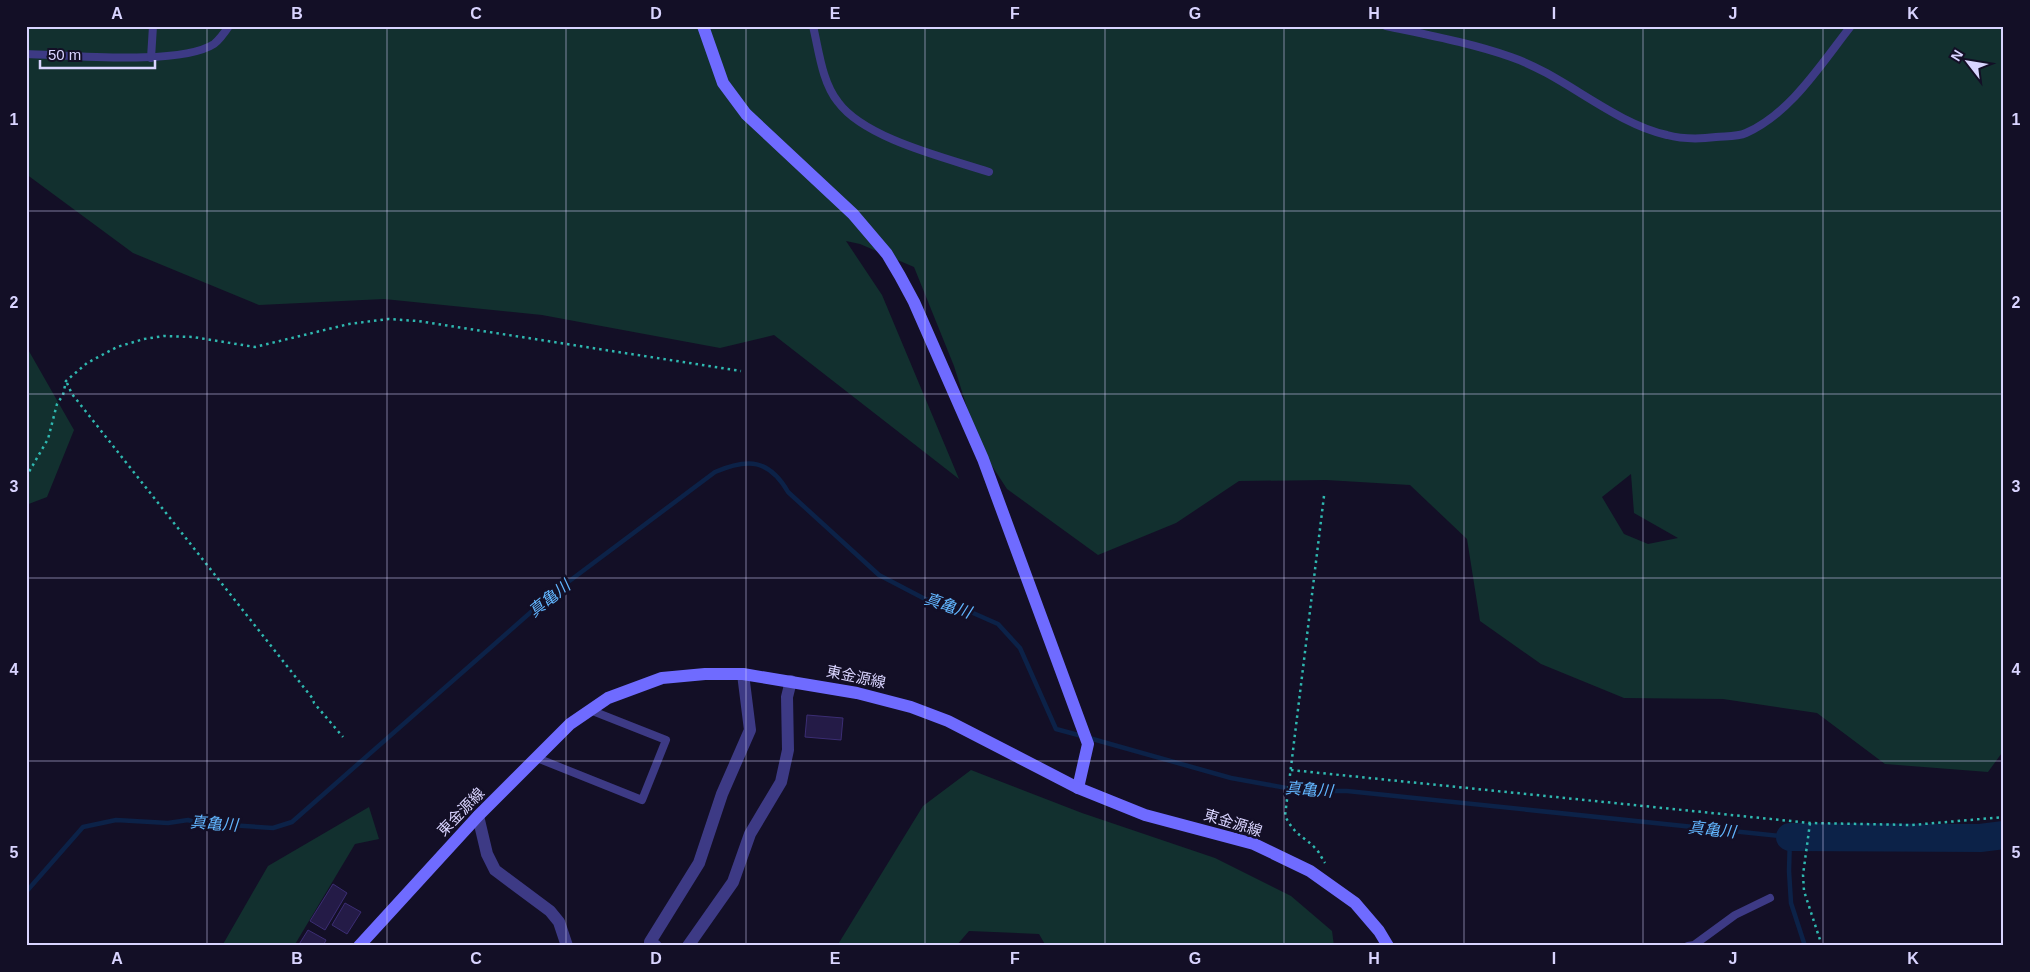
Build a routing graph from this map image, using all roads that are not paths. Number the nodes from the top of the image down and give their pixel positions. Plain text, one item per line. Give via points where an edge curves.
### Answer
1 (153, 26) edge
2 (228, 26) edge
3 (703, 26) edge
4 (813, 26) edge
5 (1386, 26) edge
6 (1851, 26) edge
7 (26, 54) edge
8 (151, 58) junction
9 (989, 172) dead end
10 (743, 674) junction
11 (791, 681) junction
12 (590, 710) junction
13 (537, 758) junction
14 (1078, 788) junction
15 (478, 816) junction
16 (1770, 898) dead end
17 (359, 946) edge
18 (567, 946) edge
19 (656, 946) edge
20 (688, 946) edge
21 (1388, 946) edge
22 (1688, 946) edge

1 - 8 lane
2 - 8 lane via 215,44 196,52
3 - 14 main road via 723,83 733,98 870,233 892,262 914,302 983,459 1088,744
4 - 9 lane via 824,74 837,102 857,120 888,138
5 - 6 lane via 1512,57 1634,123 1667,135 1703,138 1744,134 1768,120 1792,100
7 - 8 lane
10 - 11 main road, 東金源線
10 - 12 main road, 東金源線 via 662,678 608,698
10 - 19 street via 750,730 722,794 699,864 650,942
11 - 14 main road, 東金源線 via 857,692 911,706 948,721
11 - 20 street via 787,696 788,750 781,782 750,834 733,882
12 - 13 main road, 東金源線 via 570,724
12 - 13 lane via 666,740 642,800
13 - 15 main road, 東金源線
14 - 21 main road, 東金源線 via 1144,815 1254,844 1310,871 1355,903
15 - 17 main road, 東金源線
15 - 18 street via 487,854 495,870 550,912 559,922
16 - 22 lane via 1735,915

